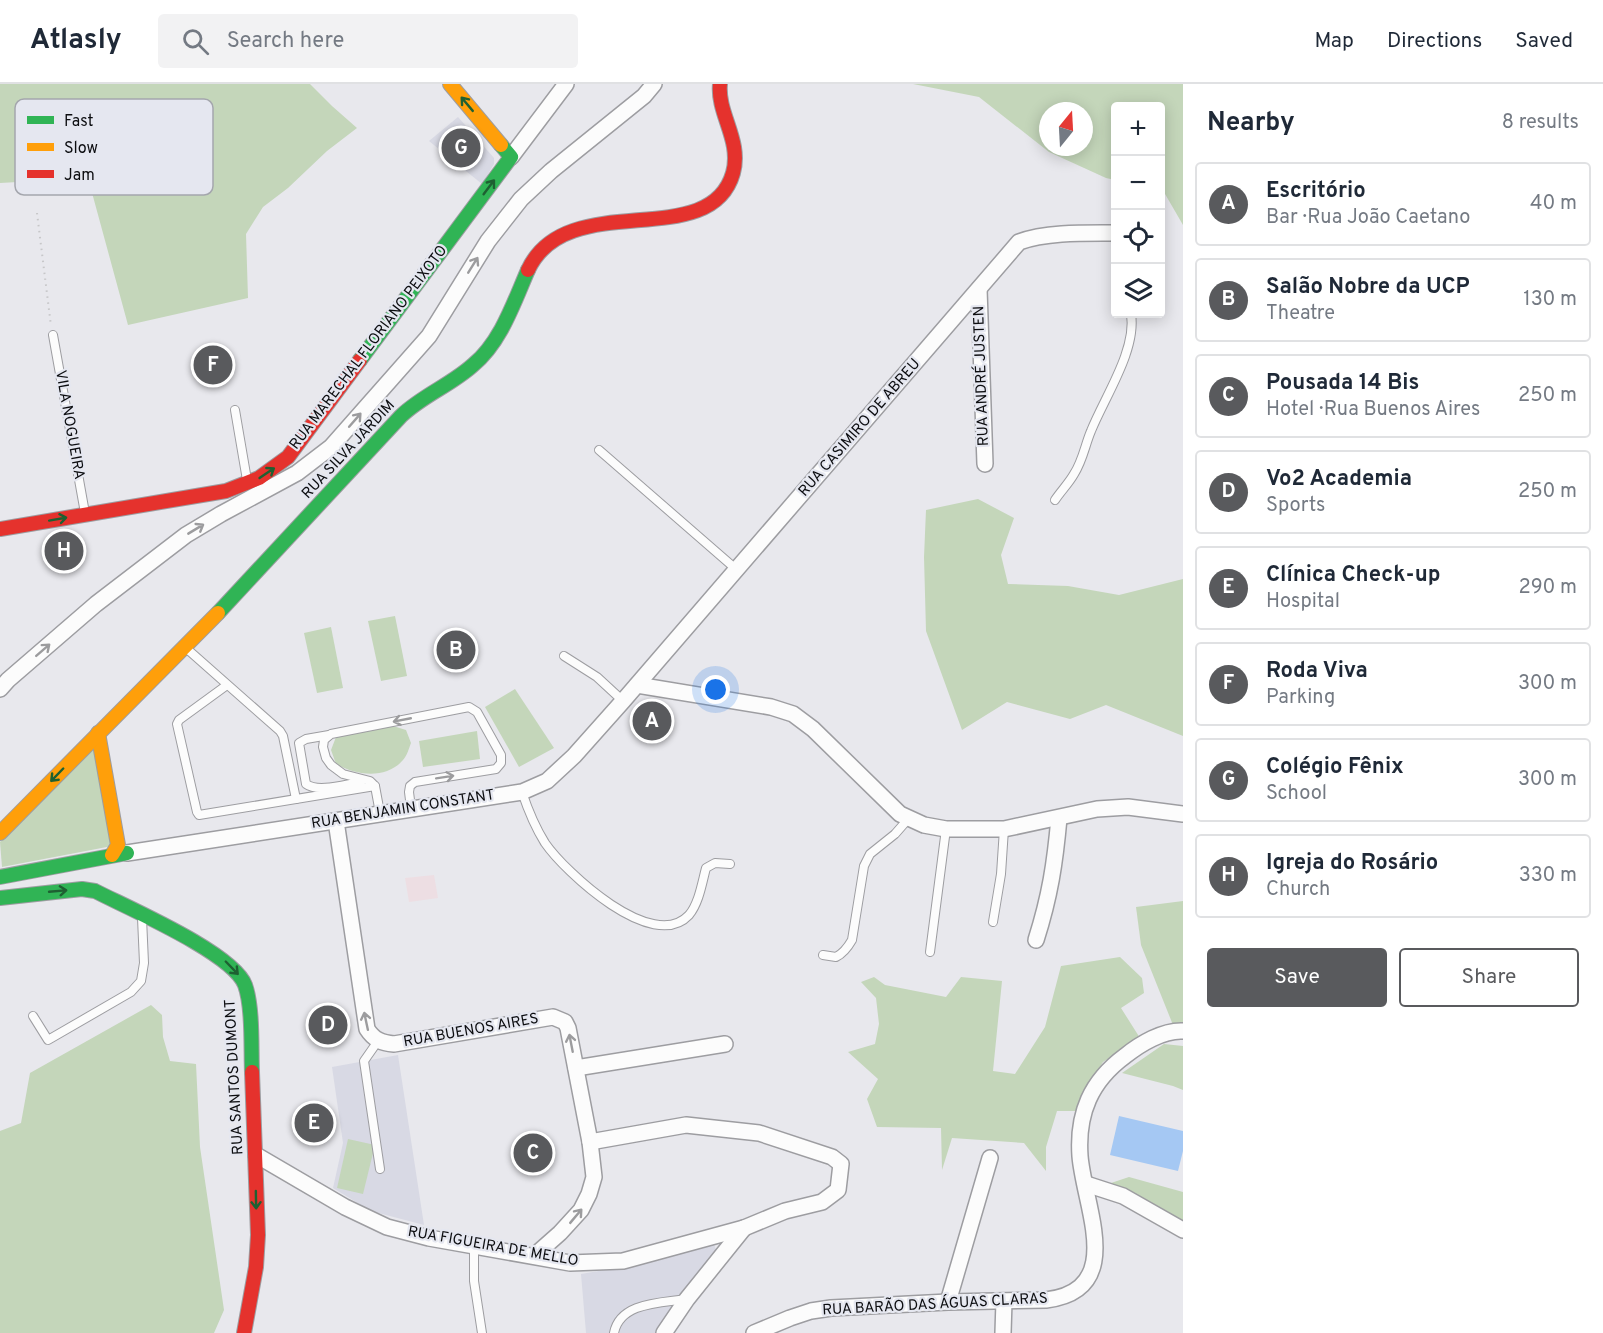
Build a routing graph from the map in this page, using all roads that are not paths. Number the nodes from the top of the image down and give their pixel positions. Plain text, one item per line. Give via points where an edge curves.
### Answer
1 (450, 84) edge
2 (566, 84) edge
3 (654, 84) edge
4 (720, 84) edge
5 (511, 157) junction
6 (1111, 234) edge
7 (979, 289) junction
8 (1131, 318) edge
9 (53, 335) road end
10 (235, 410) dead end
11 (599, 450) dead end
12 (985, 464) dead end
13 (247, 485) junction
14 (1055, 500) dead end
15 (85, 514) junction
16 (0, 529) edge
17 (737, 570) junction
18 (185, 647) junction
19 (564, 656) dead end
20 (227, 685) junction
21 (637, 685) junction
22 (0, 689) edge
23 (623, 701) junction
24 (98, 733) junction
25 (330, 734) junction
26 (373, 783) junction
27 (522, 792) junction
28 (296, 799) junction
29 (411, 808) junction
30 (380, 813) junction
31 (1183, 814) edge
32 (909, 818) junction
33 (1059, 818) junction
34 (336, 821) junction
35 (946, 829) junction
36 (1004, 829) junction
37 (0, 833) edge
38 (119, 851) junction
39 (730, 864) dead end
40 (0, 877) edge
41 (0, 898) edge
42 (142, 915) junction
43 (993, 922) dead end
44 (1036, 940) dead end
45 (930, 952) dead end
46 (823, 955) dead end
47 (33, 1016) dead end
48 (1183, 1031) edge
49 (378, 1041) junction
50 (725, 1044) dead end
51 (576, 1068) junction
52 (590, 1142) junction
53 (256, 1155) junction
54 (990, 1158) dead end
55 (380, 1169) dead end
56 (1086, 1184) junction
57 (744, 1228) junction
58 (1183, 1230) edge
59 (474, 1245) junction
60 (534, 1257) junction
61 (687, 1299) junction
62 (1004, 1301) junction
63 (948, 1302) junction
64 (244, 1333) edge
65 (482, 1333) edge
66 (614, 1333) edge
67 (664, 1333) edge
68 (754, 1333) edge
69 (1003, 1333) edge

5 -> 1 main road
2 - 5 street, RUA MARECHAL FLORIANO PEIXOTO
22 -> 3 street via 96,604 186,535 297,473 331,447 429,336 488,241 521,199
4 - 18 main road, RUA SILVA JARDIM via 719,99 735,148 734,172 724,192 704,207 685,214 568,230 541,248 496,338 478,361 417,402 382,435
13 -> 5 main road, RUA MARECHAL FLORIANO PEIXOTO via 268,474 294,448
6 - 7 street, RUA CASIMIRO DE ABREU via 1076,233 1019,242
7 - 12 street, RUA ANDRÉ JUSTEN
7 - 17 street, RUA CASIMIRO DE ABREU
8 - 14 lane via 1127,349 1111,390 1075,473
9 - 15 lane, VILA NOGUEIRA
10 - 13 lane
11 - 17 lane
13 - 15 main road, RUA MARECHAL FLORIANO PEIXOTO
16 -> 15 main road, RUA MARECHAL FLORIANO PEIXOTO
17 - 21 street, RUA CASIMIRO DE ABREU
18 - 20 lane
18 - 24 main road, RUA SILVA JARDIM
19 - 23 lane via 597,677
20 - 28 lane via 280,731
20 - 28 lane via 177,724 197,812 204,815
21 - 23 street, RUA BENJAMIN CONSTANT
21 - 32 street via 793,714 900,814
23 - 27 street, RUA BENJAMIN CONSTANT via 547,781
24 -> 37 main road, RUA SILVA JARDIM
24 - 38 main road
25 - 26 lane via 323,747 331,765 343,774
25 - 26 lane via 299,743 306,784 319,788
29 -> 25 lane via 409,792 415,782 496,769 501,763 501,755 477,711 469,707
26 - 28 lane
26 - 30 lane
27 - 29 street, RUA BENJAMIN CONSTANT
27 - 39 lane via 545,843 563,864 596,895 633,918 658,925 677,924 696,903 706,868 715,863
29 - 30 street, RUA BENJAMIN CONSTANT
30 - 34 street, RUA BENJAMIN CONSTANT
31 - 33 street via 1128,807
32 - 35 street
32 - 46 lane via 870,854 864,866 852,940 842,954
33 - 36 street
33 - 44 street via 1055,868
34 - 38 street, RUA BENJAMIN CONSTANT
49 -> 34 street via 367,1029
35 - 36 street
35 - 45 lane
36 - 43 lane
38 - 40 main road
41 -> 42 main road, RUA SANTOS DUMONT via 82,889 95,891
42 - 47 lane via 144,963 141,981 131,992 48,1040
42 -> 53 main road, RUA SANTOS DUMONT via 212,951 245,984
48 - 56 street, RUA BARÃO DAS ÁGUAS CLARAS via 1157,1036 1127,1054 1111,1066 1092,1090 1085,1107 1080,1156
51 -> 49 street, RUA BUENOS AIRES via 568,1028 565,1022 553,1017 394,1044
49 - 55 lane via 364,1061
50 - 51 street
51 - 52 street, RUA BUENOS AIRES
52 - 57 street, RUA FIGUEIRA DE MELLO via 686,1125 701,1126 759,1133 832,1157 841,1164 838,1190 830,1197 785,1210
60 -> 52 street, RUA BUENOS AIRES via 581,1210 589,1194 594,1177
53 - 59 street, RUA FIGUEIRA DE MELLO via 387,1227
53 -> 64 main road, RUA SANTOS DUMONT via 256,1267
54 - 63 street
56 - 58 street via 1123,1197
56 - 62 street, RUA BARÃO DAS ÁGUAS CLARAS via 1096,1259 1085,1284 1060,1298
57 - 60 street, RUA FIGUEIRA DE MELLO via 623,1261 570,1263
57 - 61 street
59 - 60 street, RUA FIGUEIRA DE MELLO
59 - 65 lane via 474,1281
61 - 66 lane via 645,1304 616,1324
61 - 67 street
62 - 63 street, RUA BARÃO DAS ÁGUAS CLARAS
62 - 69 street
63 - 68 street, RUA BARÃO DAS ÁGUAS CLARAS via 811,1311

